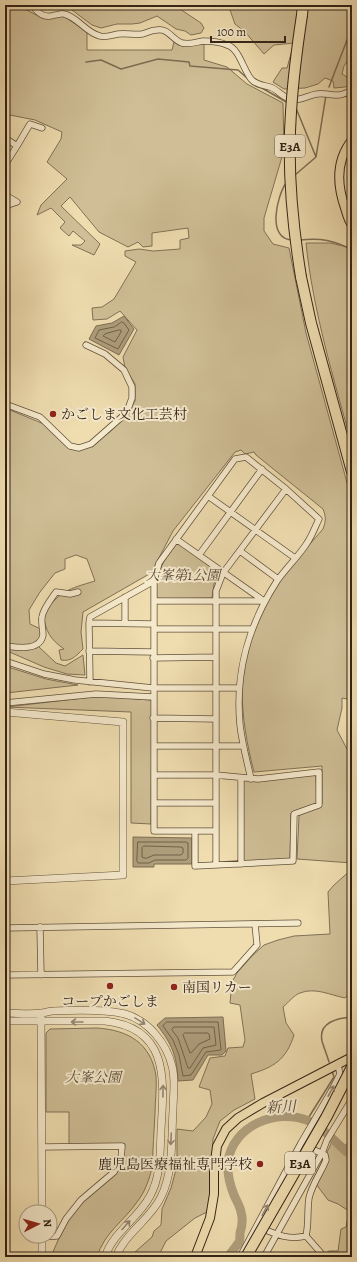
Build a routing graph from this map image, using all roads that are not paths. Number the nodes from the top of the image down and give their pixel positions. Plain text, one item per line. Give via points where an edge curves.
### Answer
1 (32, 5) edge
2 (302, 10) edge
3 (352, 90) edge
4 (42, 128) dead end
5 (5, 138) edge
6 (352, 140) edge
7 (17, 146) junction
8 (5, 165) edge
9 (5, 195) edge
10 (5, 206) edge
11 (352, 225) edge
12 (86, 345) dead end
13 (5, 404) edge
14 (262, 469) junction
15 (352, 472) edge
16 (286, 489) junction
17 (208, 496) junction
18 (231, 512) junction
19 (256, 530) junction
20 (176, 539) junction
21 (240, 551) junction
22 (199, 555) junction
23 (294, 558) junction
24 (223, 573) junction
25 (278, 579) junction
26 (154, 581) junction
27 (78, 592) dead end
28 (125, 597) junction
29 (154, 601) junction
30 (216, 601) junction
31 (264, 601) junction
32 (89, 623) junction
33 (125, 623) junction
34 (154, 626) junction
35 (216, 629) junction
36 (252, 629) junction
37 (5, 646) edge
38 (89, 651) junction
39 (154, 655) junction
40 (216, 658) junction
41 (5, 662) edge
42 (90, 682) junction
43 (153, 688) junction
44 (216, 688) junction
45 (239, 688) junction
46 (153, 697) junction
47 (5, 704) edge
48 (5, 712) edge
49 (153, 718) junction
50 (216, 719) junction
51 (154, 746) junction
52 (243, 746) junction
53 (216, 747) junction
54 (154, 775) junction
55 (216, 775) junction
56 (241, 778) junction
57 (251, 779) junction
58 (154, 803) junction
59 (216, 803) junction
60 (195, 831) junction
61 (216, 831) junction
62 (241, 864) junction
63 (216, 865) junction
64 (5, 881) edge
65 (298, 923) dead end
66 (255, 924) junction
67 (40, 927) junction
68 (5, 928) edge
69 (5, 975) edge
70 (41, 975) junction
71 (5, 1013) edge
72 (41, 1013) junction
73 (5, 1021) edge
74 (41, 1022) junction
75 (352, 1059) edge
76 (338, 1064) junction
77 (352, 1099) edge
78 (301, 1143) junction
79 (42, 1147) junction
80 (322, 1153) junction
81 (42, 1204) edge
82 (257, 1226) junction
83 (58, 1234) edge
84 (276, 1235) junction
85 (306, 1236) junction
86 (42, 1244) edge
87 (40, 1257) edge
88 (105, 1257) edge
89 (116, 1257) edge
90 (195, 1257) edge
91 (240, 1257) edge
92 (246, 1257) edge
93 (264, 1257) edge
94 (322, 1257) edge

1 - 3 street via 42,15 61,14 70,17 93,34 100,36 136,34 158,29 169,32 182,43 228,44 236,51 252,80 273,88 286,98 298,100 318,94 340,96
2 - 15 highway, E3A, bridge via 291,113 291,205 301,277 311,323
4 - 7 street via 30,124
5 - 7 street
6 - 11 main road via 341,162 339,179 343,203
7 - 8 street
9 - 10 street via 18,202
12 - 13 street via 105,354 124,370 132,387 132,398 124,415 91,444 79,448 70,446 40,417
14 - 16 street
14 - 17 street via 246,457 235,459
14 - 18 street
16 - 19 street
16 - 23 street via 319,519 307,544
17 - 18 street
17 - 20 street
18 - 19 street
18 - 22 street
19 - 21 street
19 - 23 street
20 - 22 street
20 - 26 street via 159,563
21 - 24 street
21 - 25 street
22 - 24 street
23 - 25 street
24 - 30 street
24 - 31 street
25 - 31 street
26 - 28 street
26 - 29 street
27 - 37 street via 56,592 42,616 42,640 37,644 25,648
28 - 32 street via 90,617
28 - 33 street
29 - 30 street
29 - 34 street
30 - 31 street
30 - 35 street
31 - 36 street
32 - 33 street
32 - 38 street
33 - 34 street
34 - 35 street
34 - 39 street
35 - 36 street
35 - 40 street
36 - 45 street via 240,671
38 - 39 street
38 - 42 street
39 - 40 street
39 - 43 street
40 - 44 street
41 - 42 street via 61,678
42 - 43 street
43 - 44 street
43 - 46 street
44 - 45 street
44 - 50 street
45 - 52 street
46 - 47 street via 96,694
46 - 49 street
48 - 64 street via 123,722 123,875
49 - 50 street
49 - 51 street
50 - 53 street
51 - 53 street
51 - 54 street
52 - 53 street
52 - 57 street
53 - 55 street
54 - 55 street
54 - 58 street
55 - 56 street
55 - 59 street
56 - 57 street
56 - 62 street
57 - 62 street via 319,772 319,805 294,814 293,861
58 - 59 street
58 - 60 street via 154,831
59 - 61 street
60 - 61 street
60 - 63 street via 195,866
61 - 63 street
62 - 63 street
65 - 66 street
66 - 67 street
66 - 70 street via 257,945 233,972
67 - 68 street
67 - 70 street
69 - 70 street
71 - 72 street
72 - 74 street
72 -> 89 street via 104,1011 127,1014 156,1035 165,1048 172,1066 170,1169 166,1184 153,1210 126,1240
73 - 74 street
74 - 79 street
88 -> 74 street via 112,1241 141,1209 155,1184 160,1159 163,1089 161,1067 158,1056 148,1041 119,1023
75 - 76 main road
75 - 92 highway, E3A, bridge via 327,1116
78 -> 76 street via 340,1074
76 - 90 main road via 263,1103 238,1118 226,1129 217,1146 210,1218
77 - 80 street
78 - 80 street
82 -> 78 street
79 - 81 street
79 - 83 street via 122,1146 121,1159 114,1172 81,1200
80 - 84 street
80 - 85 street via 326,1160 310,1196
82 - 84 street
82 - 91 street
84 - 85 street via 288,1238
84 - 93 street
85 - 94 street
86 - 87 street

